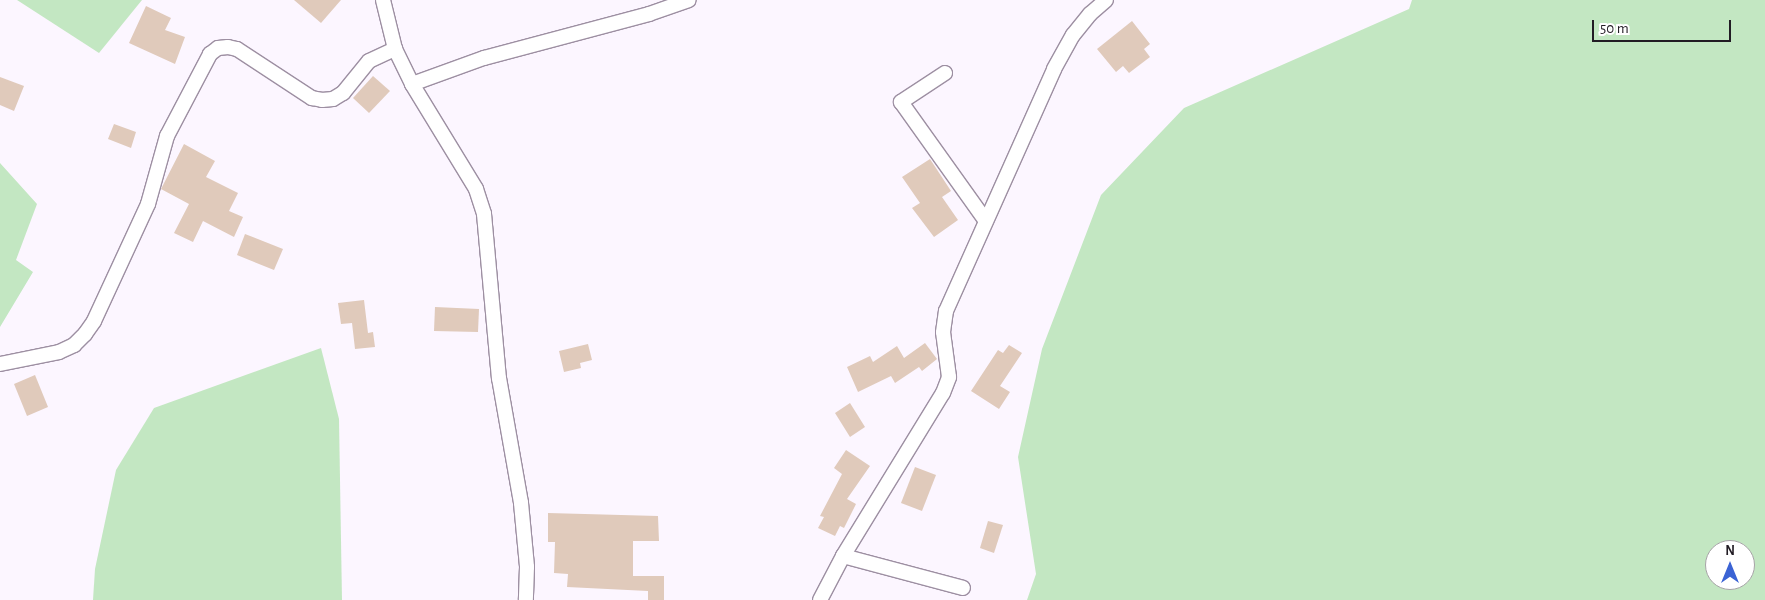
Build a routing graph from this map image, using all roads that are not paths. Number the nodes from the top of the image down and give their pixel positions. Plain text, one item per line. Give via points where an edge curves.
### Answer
1 (383, 0) edge
2 (689, 0) edge
3 (1106, 0) edge
4 (395, 49) junction
5 (944, 73) dead end
6 (412, 84) junction
7 (986, 221) junction
8 (0, 364) edge
9 (843, 556) junction
10 (963, 588) dead end
11 (526, 600) edge
12 (820, 600) edge

1 - 4 street
2 - 6 street via 649,14 484,58
3 - 7 street via 1073,35 1054,69
4 - 6 street
4 - 8 street via 369,61 343,93 333,99 322,100 312,98 237,49 218,48 210,54 167,136 148,204 94,321 74,345 59,352
5 - 7 street via 901,102
6 - 11 street via 476,189 484,214 499,378 528,567
7 - 9 street via 946,311 942,332 949,377 943,393
9 - 10 street
9 - 12 street

